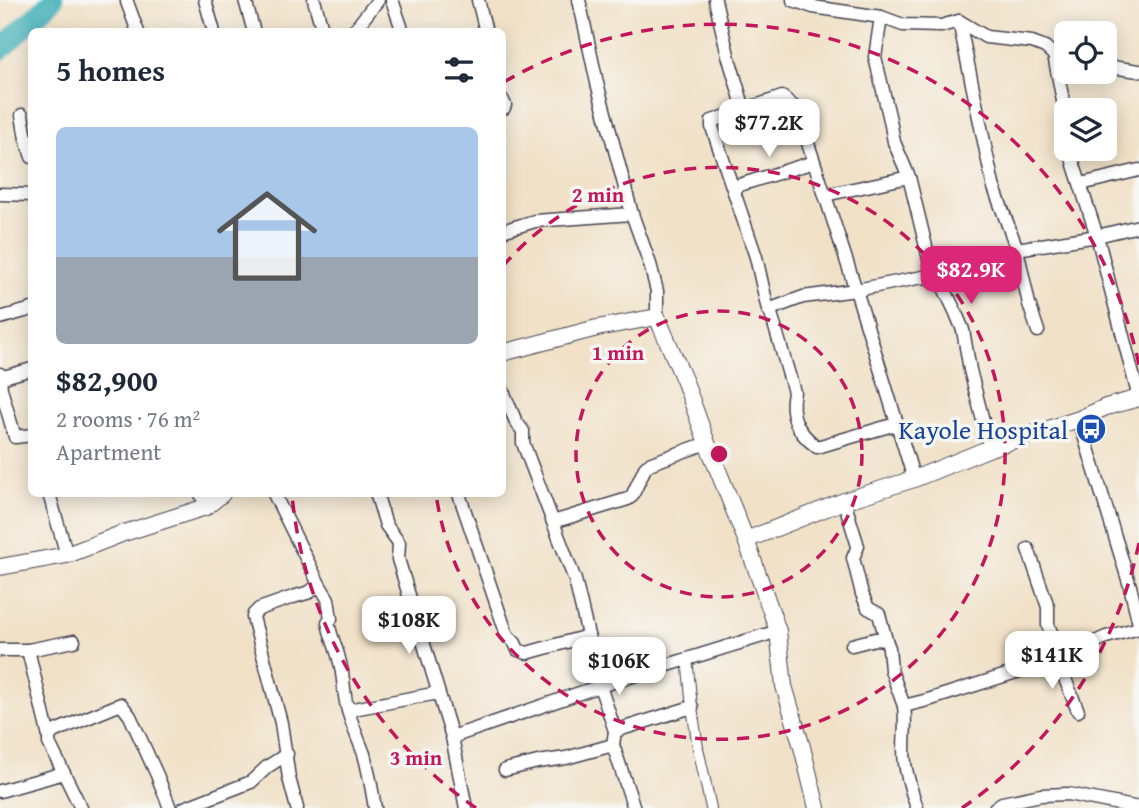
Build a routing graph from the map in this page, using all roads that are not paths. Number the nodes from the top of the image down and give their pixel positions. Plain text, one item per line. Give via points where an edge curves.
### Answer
1 (205, 0) edge
2 (245, 0) edge
3 (314, 0) edge
4 (378, 0) edge
5 (392, 0) edge
6 (478, 0) edge
7 (579, 0) edge
8 (715, 0) edge
9 (793, 0) edge
10 (127, 2) dead end
11 (881, 17) junction
12 (958, 21) junction
13 (137, 28) edge
14 (213, 28) edge
15 (253, 28) edge
16 (322, 28) edge
17 (356, 28) edge
18 (402, 28) edge
19 (485, 28) edge
20 (1054, 53) edge
21 (1117, 67) edge
22 (1139, 71) edge
23 (744, 108) junction
24 (22, 115) dead end
25 (28, 145) edge
26 (1073, 161) edge
27 (814, 162) junction
28 (1139, 170) edge
29 (909, 177) junction
30 (1081, 184) junction
31 (733, 187) junction
32 (0, 194) edge
33 (28, 195) edge
34 (825, 195) junction
35 (632, 214) junction
36 (1139, 226) edge
37 (506, 230) edge
38 (1097, 236) junction
39 (1017, 249) junction
40 (935, 280) junction
41 (856, 290) junction
42 (28, 310) edge
43 (771, 310) junction
44 (657, 317) junction
45 (0, 318) edge
46 (1038, 331) dead end
47 (506, 352) edge
48 (28, 370) edge
49 (0, 376) edge
50 (506, 398) edge
51 (1139, 398) edge
52 (1079, 419) junction
53 (896, 424) junction
54 (28, 435) edge
55 (707, 443) junction
56 (990, 448) junction
57 (914, 479) junction
58 (50, 497) edge
59 (276, 497) edge
60 (377, 497) edge
61 (460, 497) edge
62 (203, 500) edge
63 (844, 501) junction
64 (553, 522) junction
65 (747, 540) junction
66 (1028, 549) dead end
67 (67, 555) junction
68 (0, 567) edge
69 (1139, 573) edge
70 (319, 584) junction
71 (1130, 586) junction
72 (1139, 626) edge
73 (778, 631) junction
74 (588, 636) junction
75 (74, 640) dead end
76 (886, 640) junction
77 (852, 645) dead end
78 (0, 650) edge
79 (28, 650) junction
80 (687, 658) junction
81 (1058, 658) junction
82 (600, 686) junction
83 (438, 693) junction
84 (904, 706) junction
85 (692, 707) junction
86 (348, 710) junction
87 (1078, 711) dead end
88 (615, 731) junction
89 (49, 737) junction
90 (452, 737) junction
91 (613, 745) junction
92 (287, 754) junction
93 (505, 770) dead end
94 (64, 773) junction
95 (0, 791) edge
96 (166, 807) edge
97 (81, 808) edge
98 (184, 808) edge
99 (298, 808) edge
100 (375, 808) edge
101 (466, 808) edge
102 (634, 808) edge
103 (711, 808) edge
104 (817, 808) edge
105 (916, 808) edge
106 (995, 808) edge
107 (1139, 808) edge

1 - 14 street
2 - 15 street
3 - 16 street
4 - 17 street
5 - 18 street
6 - 19 street
7 - 35 street
8 - 23 street
9 - 11 street
10 - 13 street
11 - 12 street via 930,27
11 - 29 street via 875,57 894,142
12 - 20 street via 986,37 1032,42
12 - 39 street via 993,185
21 - 22 street
23 - 27 street via 782,96 800,119
23 - 31 street via 712,121
24 - 25 street
26 - 30 street
27 - 31 street
27 - 34 street
28 - 30 street
29 - 34 street
29 - 40 street
30 - 38 street
31 - 43 street via 756,257 766,307
32 - 33 street
34 - 41 street
35 - 37 street via 536,221
35 - 44 street via 657,291
36 - 38 street
38 - 39 street
38 - 51 street
39 - 40 street
39 - 46 street
40 - 41 street via 923,277
40 - 56 street via 943,286 963,330
41 - 43 street via 803,297
41 - 53 street
42 - 45 street
43 - 53 street via 794,392 798,430 806,438 817,447
44 - 47 street
44 - 55 street
48 - 49 street
49 - 54 street via 15,437
50 - 64 street via 523,431 523,443
51 - 52 street
52 - 56 street
52 - 71 street
53 - 57 street
55 - 64 street via 649,464 628,499
55 - 65 street
56 - 57 street
57 - 63 street
58 - 67 street
59 - 70 street
60 - 83 street via 386,525 399,543 398,558
61 - 74 street via 507,635 518,650 527,653
62 - 67 street
63 - 65 street
63 - 76 street via 858,546 853,558 862,594 879,614
64 - 74 street via 575,580
65 - 73 street
66 - 81 street via 1048,607
67 - 68 street
69 - 71 street via 1130,579
70 - 86 street via 328,599 328,627 339,657
70 - 92 street via 310,592 259,609 253,617
71 - 72 street
72 - 81 street
73 - 80 street
73 - 104 street via 784,686
74 - 82 street
75 - 79 street
76 - 77 street
76 - 84 street
78 - 79 street
79 - 89 street
80 - 82 street
80 - 85 street
81 - 84 street
81 - 87 street
82 - 88 street
82 - 90 street
83 - 86 street
83 - 90 street
84 - 105 street via 905,766
85 - 88 street
85 - 103 street
86 - 100 street via 365,757
88 - 91 street
89 - 94 street
89 - 96 street via 121,704 157,775
90 - 101 street
91 - 93 street
91 - 102 street
92 - 98 street via 251,782
92 - 99 street
94 - 95 street
94 - 97 street
106 - 107 street via 1041,794 1081,795

